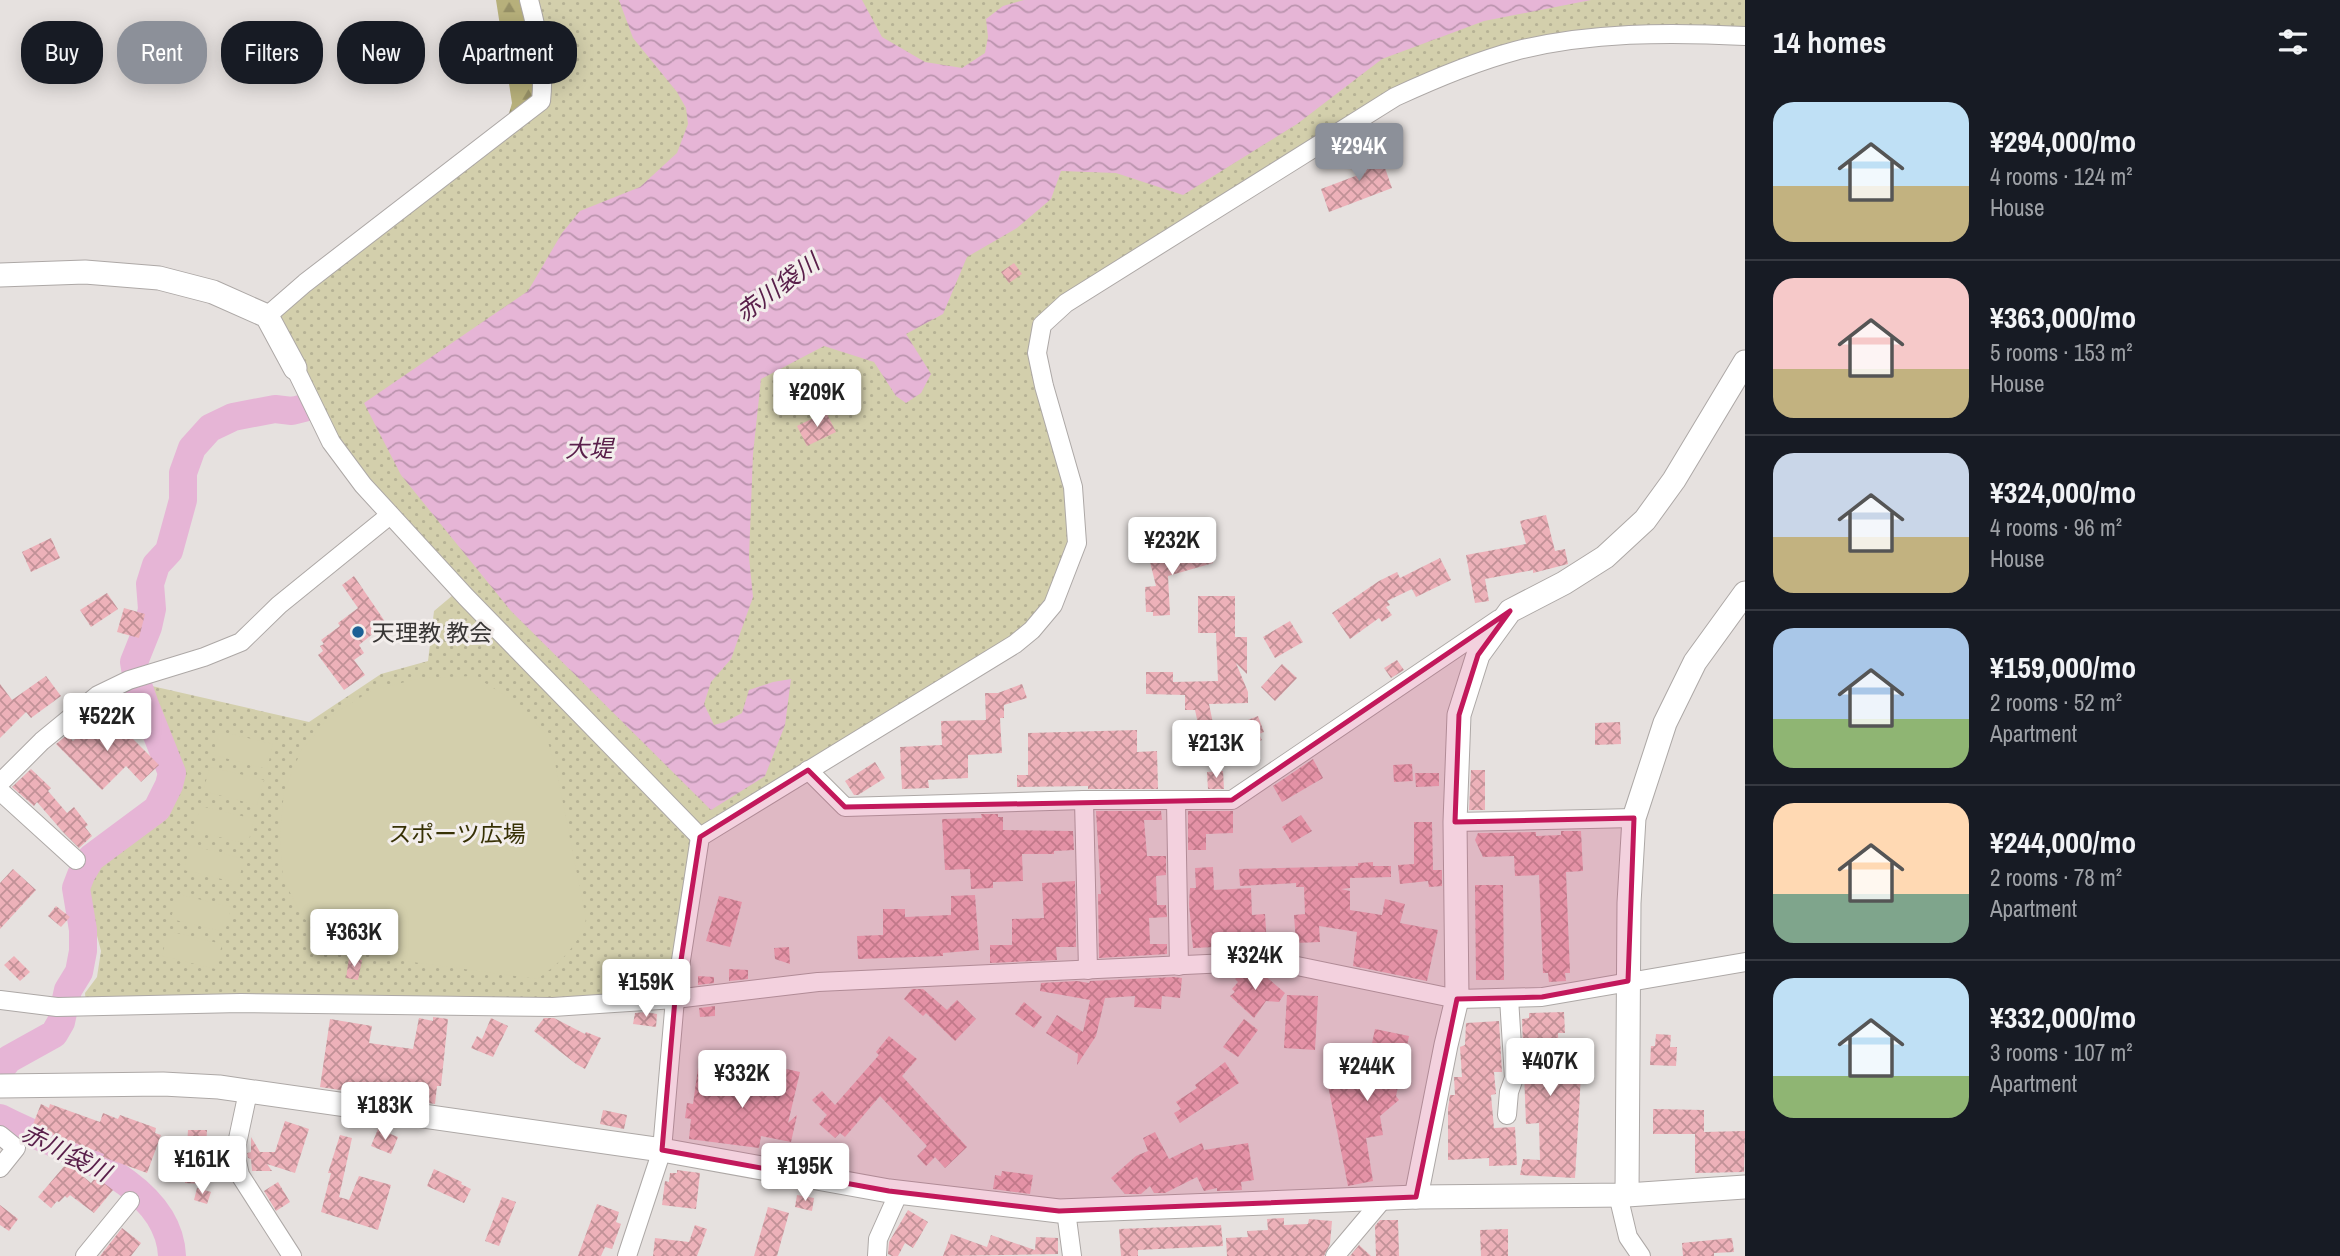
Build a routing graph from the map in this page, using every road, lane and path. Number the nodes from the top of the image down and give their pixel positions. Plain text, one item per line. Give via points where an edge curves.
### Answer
1 (529, 0) edge
2 (1745, 36) edge
3 (0, 275) edge
4 (267, 316) junction
5 (1745, 362) edge
6 (295, 368) joint
7 (390, 515) junction
8 (1745, 593) edge
9 (1510, 611) junction
10 (808, 770) junction
11 (0, 783) edge
12 (0, 791) edge
13 (1084, 800) junction
14 (1176, 802) junction
15 (1634, 818) junction
16 (1455, 822) junction
17 (701, 837) junction
18 (76, 859) dead end
19 (1745, 962) edge
20 (1179, 966) junction
21 (1088, 970) junction
22 (1629, 981) junction
23 (1509, 998) junction
24 (674, 999) junction
25 (1457, 999) junction
26 (0, 1000) edge
27 (6, 1086) edge
28 (248, 1092) junction
29 (1507, 1115) dead end
30 (0, 1135) edge
31 (662, 1150) junction
32 (0, 1168) edge
33 (1745, 1187) edge
34 (900, 1192) junction
35 (1623, 1195) junction
36 (1416, 1197) junction
37 (1384, 1198) junction
38 (130, 1201) dead end
39 (1066, 1211) junction
40 (85, 1256) edge
41 (292, 1256) edge
42 (627, 1256) edge
43 (877, 1256) edge
44 (1072, 1256) edge
45 (1335, 1256) edge
46 (1642, 1256) edge

1 - 4 street via 540,43 541,101
2 - 10 street via 1659,33 1581,40 1516,51 1437,77 1395,97 1066,303 1042,325 1037,352 1073,487 1076,523 1077,543 1053,605 1015,644
3 - 4 street via 85,272 159,278 213,292
4 - 6 street
5 - 9 street via 1645,520 1605,557
6 - 7 street via 331,442
7 - 11 street via 279,605 241,642 98,695
7 - 17 street
8 - 15 street via 1695,662 1664,723
9 - 14 street via 1232,800
9 - 16 street via 1478,655 1459,715
10 - 13 street via 845,807
10 - 17 street
12 - 18 street
13 - 14 street
13 - 21 street
14 - 20 street
15 - 16 street
15 - 22 street
16 - 25 street
17 - 24 street
19 - 22 street
20 - 21 street
20 - 25 street via 1273,961
21 - 24 street via 818,982
22 - 23 street
22 - 35 street
23 - 25 street
23 - 29 street via 1514,1078
24 - 26 street via 553,1007 242,1003 57,1007
24 - 31 street
25 - 36 street
27 - 28 street via 191,1084
28 - 31 street
28 - 41 street via 235,1153 240,1175
30 - 32 street via 16,1148
31 - 34 street
31 - 42 street
33 - 35 street
34 - 39 street
34 - 43 street via 878,1240
35 - 36 street
35 - 46 street via 1628,1237
36 - 37 street
37 - 39 street
37 - 45 street
38 - 40 street
39 - 44 street

